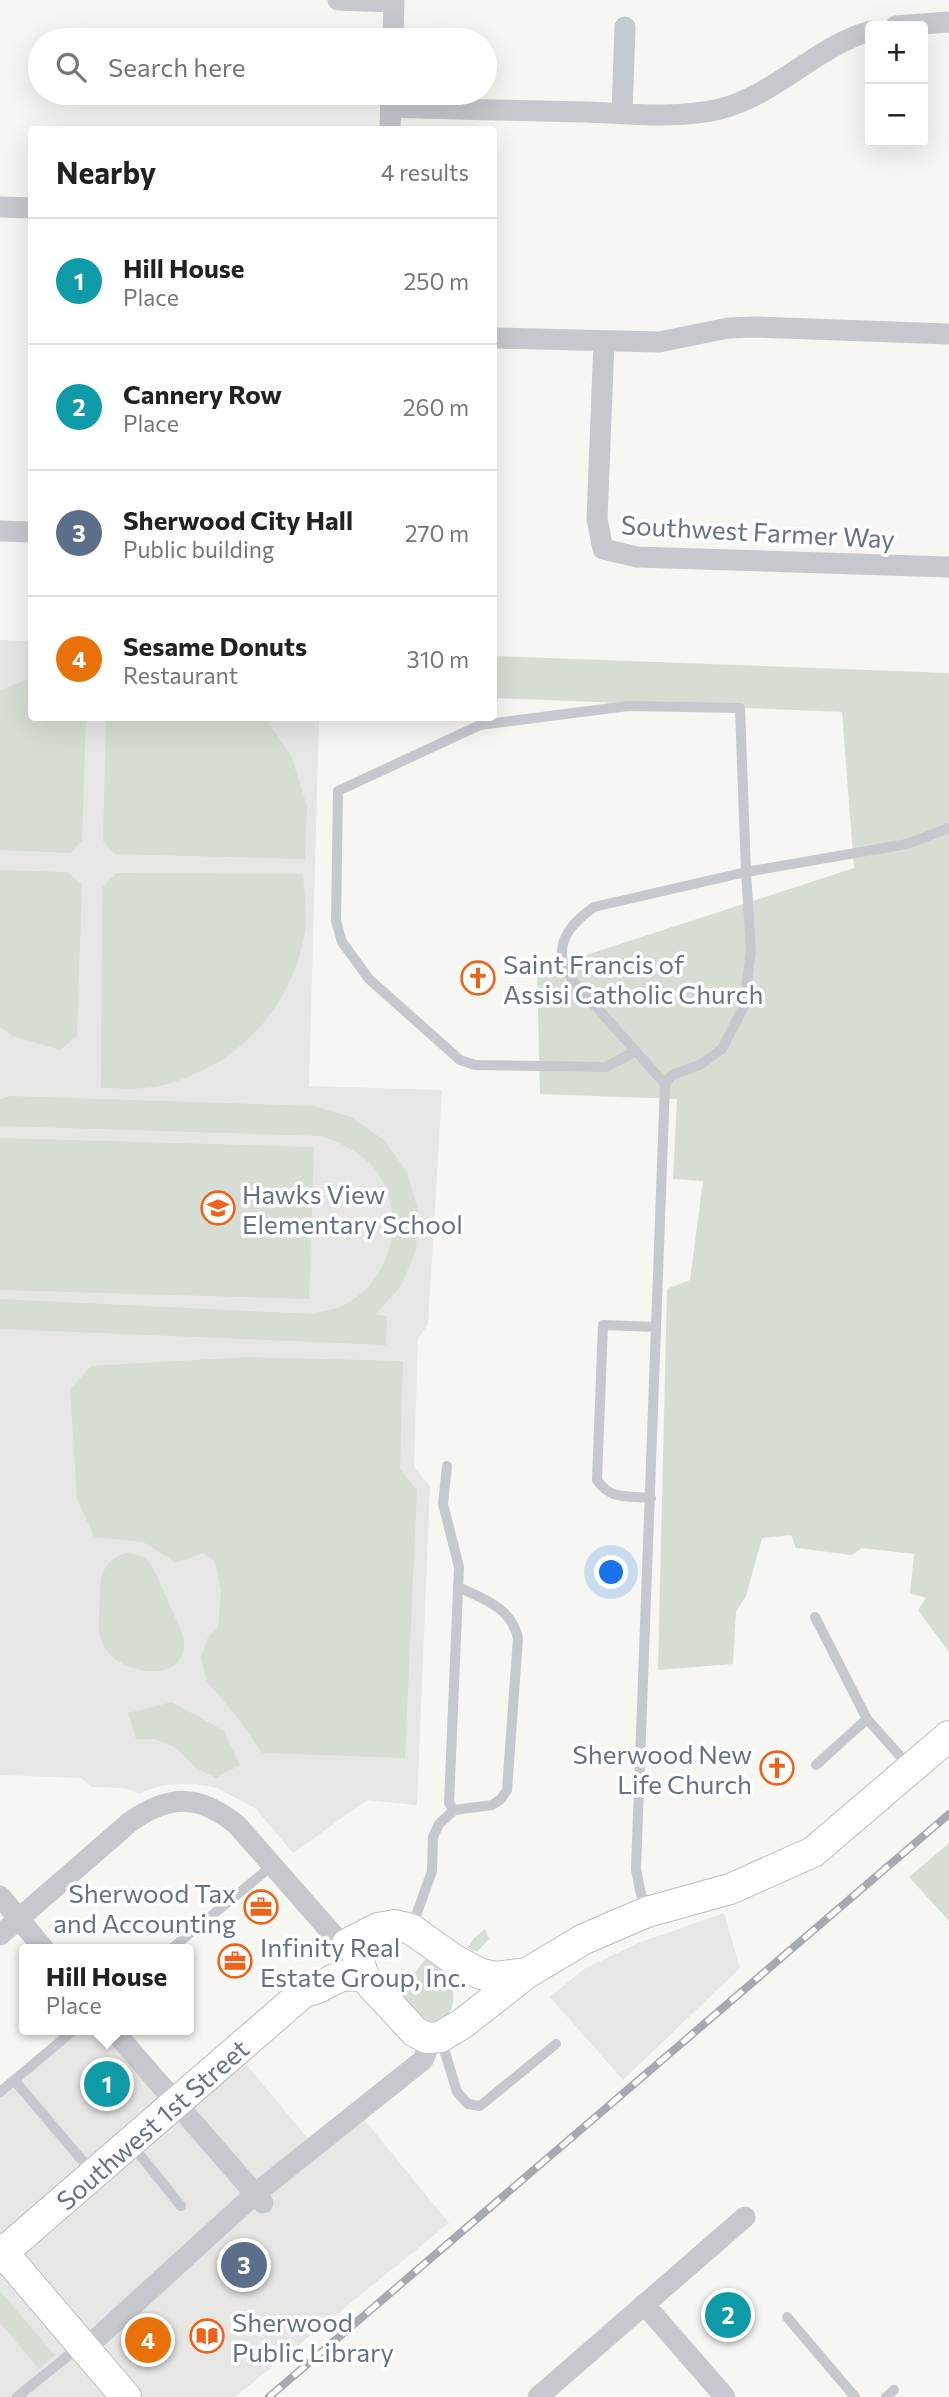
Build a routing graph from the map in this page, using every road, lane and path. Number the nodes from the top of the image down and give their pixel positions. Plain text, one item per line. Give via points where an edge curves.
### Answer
1 (338, 0) edge
2 (394, 1) edge
3 (949, 22) edge
4 (928, 24) edge
5 (625, 27) dead end
6 (393, 28) edge
7 (865, 33) edge
8 (391, 105) edge
9 (480, 105) edge
10 (622, 113) junction
11 (390, 126) edge
12 (0, 207) edge
13 (28, 208) edge
14 (949, 334) edge
15 (497, 338) edge
16 (604, 342) junction
17 (0, 531) edge
18 (28, 532) edge
19 (949, 567) edge
20 (949, 828) edge
21 (746, 872) junction
22 (636, 1051) junction
23 (665, 1084) junction
24 (656, 1327) junction
25 (447, 1466) dead end
26 (651, 1498) junction
27 (458, 1587) junction
28 (815, 1618) dead end
29 (867, 1718) junction
30 (949, 1736) edge
31 (816, 1765) dead end
32 (911, 1768) junction
33 (454, 1810) junction
34 (273, 1865) junction
35 (0, 1896) edge
36 (647, 1912) junction
37 (18, 1919) junction
38 (411, 1929) junction
39 (0, 1935) edge
40 (354, 1942) junction
41 (40, 1944) edge
42 (177, 1944) edge
43 (453, 1959) junction
44 (527, 1973) junction
45 (364, 1977) junction
46 (304, 1992) junction
47 (444, 2033) junction
48 (68, 2035) edge
49 (117, 2035) edge
50 (556, 2045) dead end
51 (14, 2080) junction
52 (0, 2092) edge
53 (176, 2103) junction
54 (130, 2143) junction
55 (94, 2174) junction
56 (259, 2199) junction
57 (181, 2206) dead end
58 (745, 2217) dead end
59 (1, 2252) edge
60 (644, 2304) junction
61 (787, 2317) dead end
62 (83, 2347) junction
63 (17, 2397) edge
64 (126, 2397) edge
65 (538, 2397) edge
66 (725, 2397) edge
67 (855, 2397) edge

1 - 2 street
2 - 6 street
3 - 4 street
5 - 10 street
7 - 10 street via 816,56 752,97 720,108 691,113
8 - 11 street
9 - 10 street
12 - 13 street
14 - 16 street via 754,327 659,342
15 - 16 street
16 - 19 street, Southwest Farmer Way via 597,519 603,549 637,557
17 - 18 street
20 - 21 lane via 907,844
21 - 22 lane via 594,907 574,922 564,940 563,962
21 - 22 lane via 740,708 628,706 480,725 338,790 336,921 342,942 369,979 460,1060 475,1065 606,1067
21 - 23 lane via 751,951 744,1006 722,1049 700,1065 672,1075
22 - 23 lane
23 - 24 lane
24 - 26 lane
24 - 26 lane via 603,1325 597,1480 616,1496
25 - 27 lane via 443,1504 459,1567
26 - 36 lane via 636,1869
27 - 33 lane via 449,1803
27 - 33 lane via 503,1610 515,1624 518,1637 507,1790 492,1805
28 - 29 lane
29 - 31 lane
29 - 32 lane
30 - 32 main road
32 - 36 main road via 803,1858 730,1889
33 - 38 lane via 433,1837 432,1871
34 - 37 street via 219,1810 202,1804 164,1803 130,1822
34 - 40 street
34 - 42 lane
35 - 37 street
36 - 44 main road via 584,1939
37 - 39 street
37 - 41 street
38 - 40 main road, Southwest 1st Street via 390,1925
38 - 43 main road
40 - 45 main road
40 - 46 main road, Southwest 1st Street via 305,1982
43 - 44 main road via 489,1976
43 - 47 main road via 464,1988 465,2008
44 - 47 main road
45 - 46 main road, Southwest 1st Street via 341,1976
45 - 47 main road via 415,2032
46 - 53 main road, Southwest 1st Street
47 - 50 lane via 457,2092 468,2104 480,2106
47 - 56 street via 423,2060
48 - 51 lane
49 - 53 street
51 - 52 lane
51 - 55 lane
53 - 54 main road, Southwest 1st Street
53 - 56 street
54 - 55 main road, Southwest 1st Street
54 - 57 lane
55 - 59 main road, Southwest 1st Street
56 - 62 street
58 - 60 street
59 - 62 main road
60 - 65 street
60 - 66 street
61 - 67 lane
62 - 63 lane
62 - 64 main road

